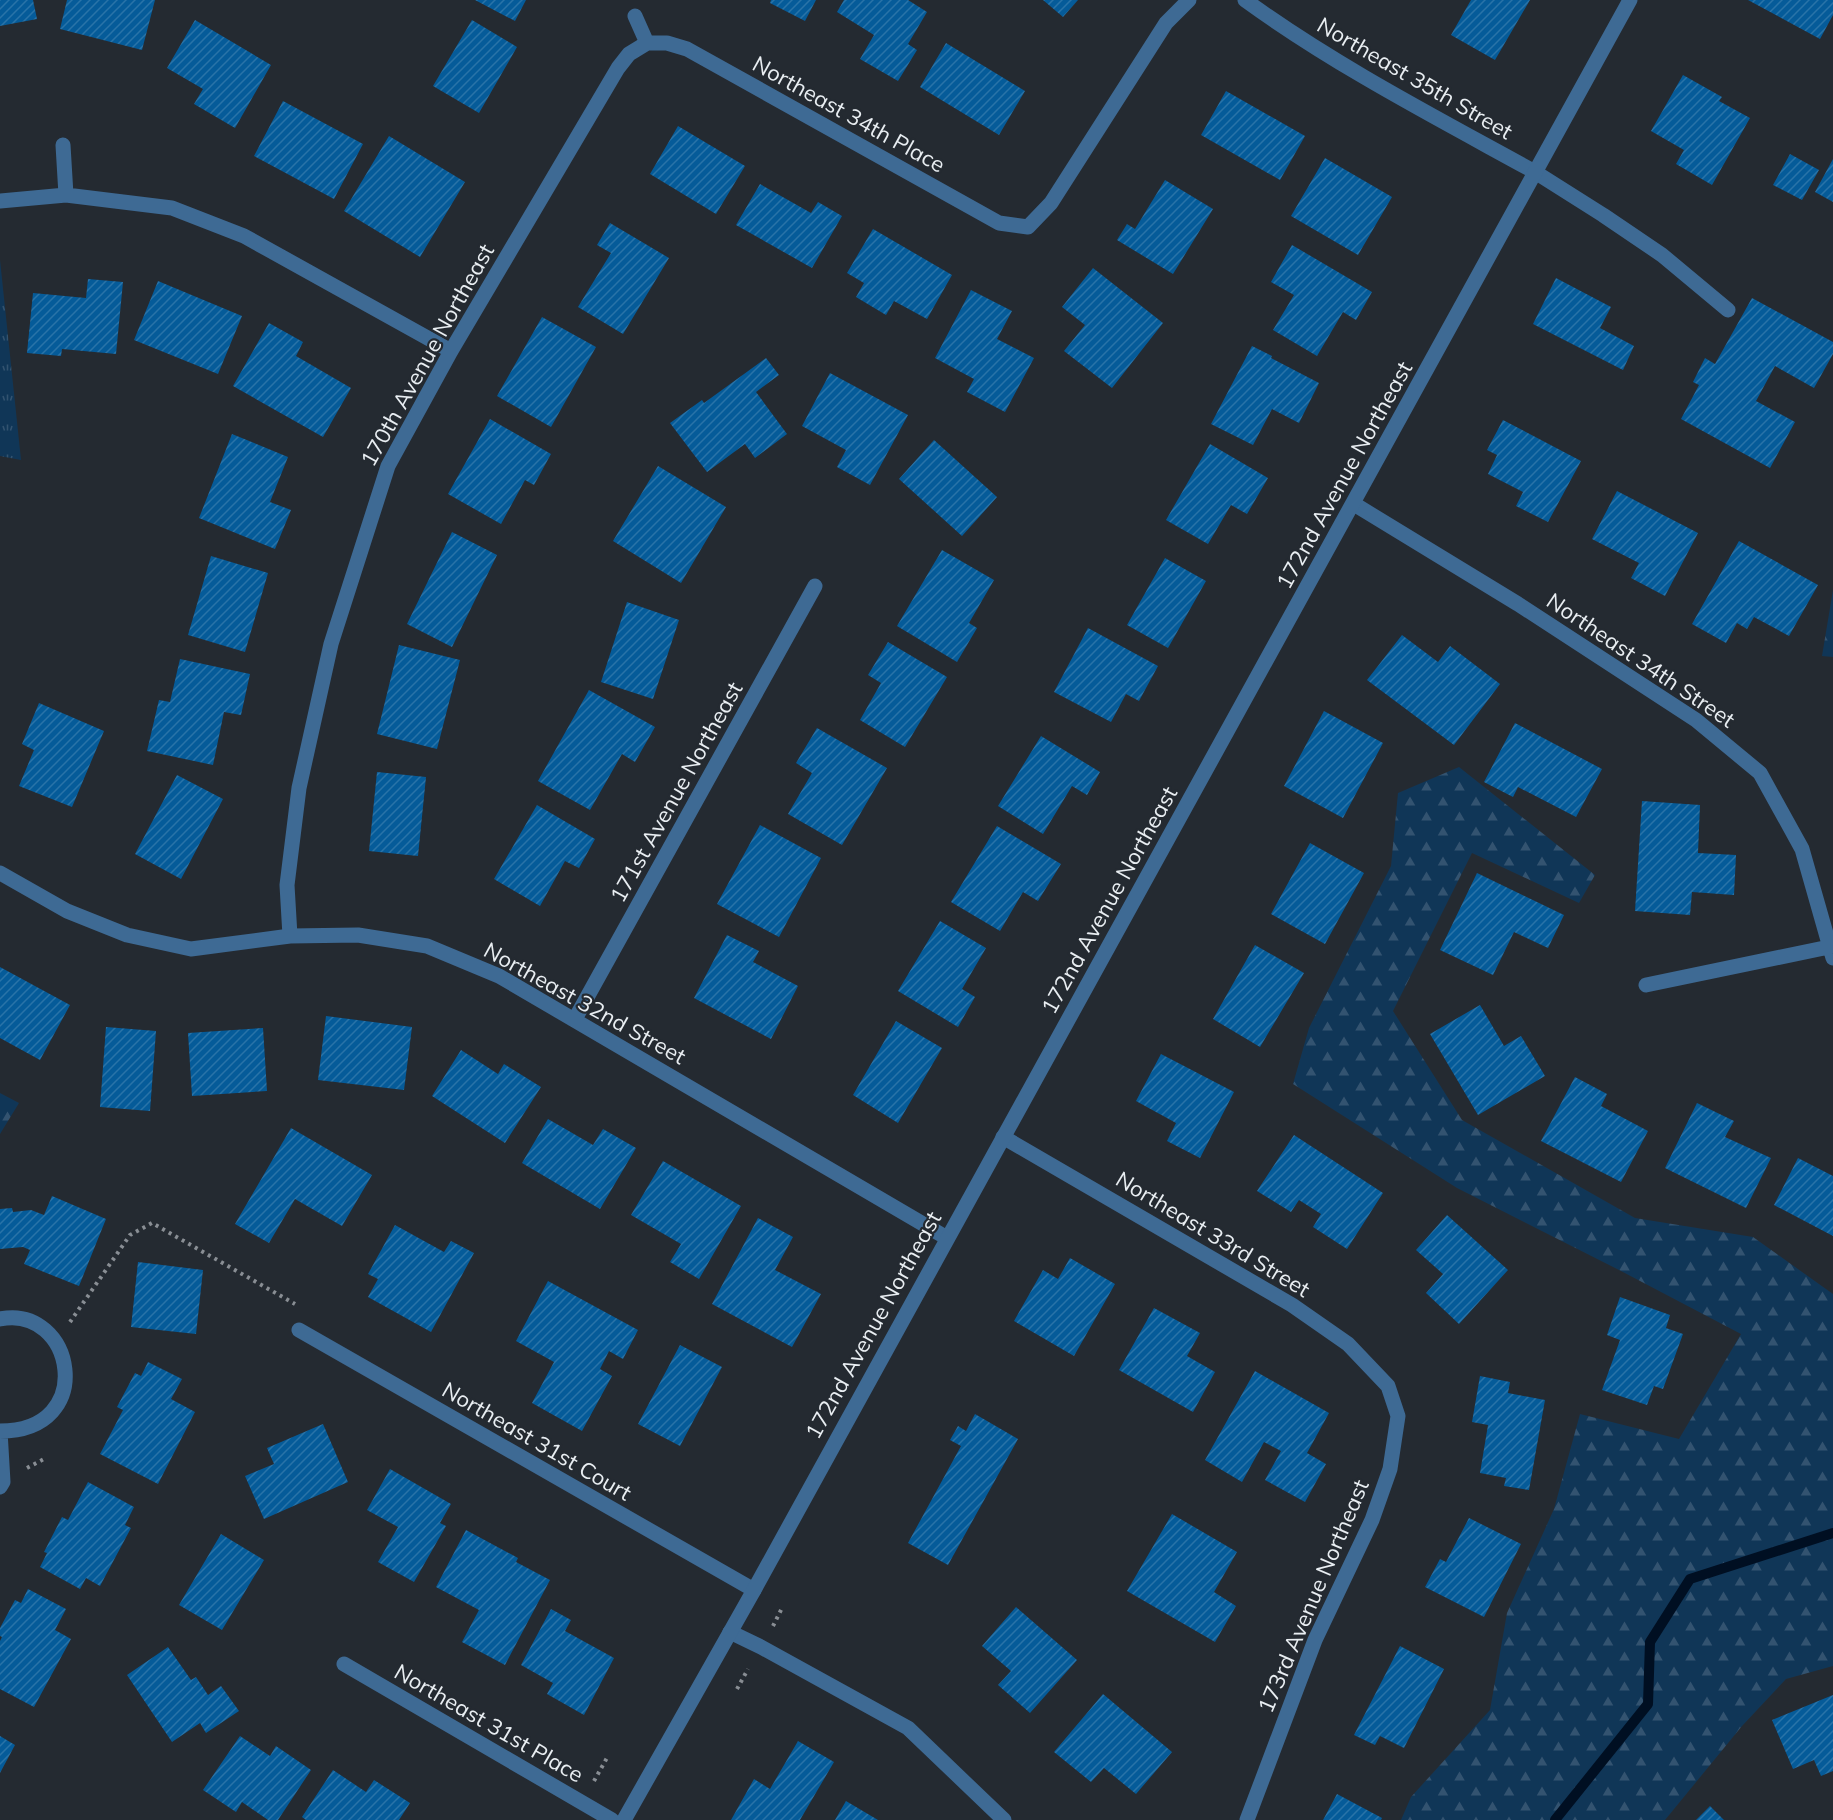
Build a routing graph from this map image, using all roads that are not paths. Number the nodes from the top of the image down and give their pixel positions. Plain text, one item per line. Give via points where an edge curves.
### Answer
1 (1189, 0) edge
2 (1245, 0) edge
3 (1630, 0) edge
4 (635, 16) dead end
5 (646, 43) junction
6 (63, 145) dead end
7 (1535, 172) junction
8 (66, 195) junction
9 (0, 201) edge
10 (1728, 310) dead end
11 (451, 351) junction
12 (1353, 504) junction
13 (815, 586) dead end
14 (0, 873) edge
15 (290, 936) junction
16 (1831, 952) edge
17 (1646, 985) dead end
18 (575, 1019) junction
19 (1003, 1137) junction
20 (947, 1238) junction
21 (0, 1319) edge
22 (299, 1330) road end
23 (1388, 1386) joint
24 (0, 1431) edge
25 (0, 1487) edge
26 (754, 1590) junction
27 (730, 1632) junction
28 (344, 1664) dead end
29 (612, 1820) edge
30 (624, 1820) edge
31 (1004, 1820) edge
32 (1247, 1820) edge

1 - 5 street, Northeast 34th Place via 1166,23 1051,203 1028,227 999,223 687,49 667,43
2 - 7 street, Northeast 35th Street via 1377,85
3 - 7 street, 172nd Avenue Northeast
4 - 5 street
5 - 11 street, 170th Avenue Northeast via 629,54 618,68
6 - 8 street
7 - 10 street, Northeast 35th Street via 1662,255
7 - 12 street, 172nd Avenue Northeast
8 - 9 street
8 - 11 street via 172,207 244,236
11 - 15 street, 170th Avenue Northeast via 388,466 331,644 299,788 287,885
12 - 16 street, Northeast 34th Street via 1518,604 1696,720 1760,774 1802,849
12 - 19 street, 172nd Avenue Northeast
13 - 18 street, 171st Avenue Northeast
14 - 15 street, Northeast 32nd Street via 67,911 127,934 181,946
15 - 18 street, Northeast 32nd Street via 358,935 427,946 499,976
16 - 17 street
18 - 20 street, Northeast 32nd Street
19 - 20 street, 172nd Avenue Northeast
19 - 23 street, Northeast 33rd Street via 1292,1305 1348,1344
20 - 26 street, 172nd Avenue Northeast
21 - 24 street via 26,1320 43,1329 56,1343 66,1379 61,1398 36,1425 19,1431
22 - 26 street, Northeast 31st Court
23 - 32 street, 173rd Avenue Northeast via 1398,1416 1390,1470 1372,1520 1315,1640
24 - 25 street
26 - 27 street, 172nd Avenue Northeast
27 - 30 street, 172nd Avenue Northeast
27 - 31 street via 908,1728
28 - 29 street, Northeast 31st Place

